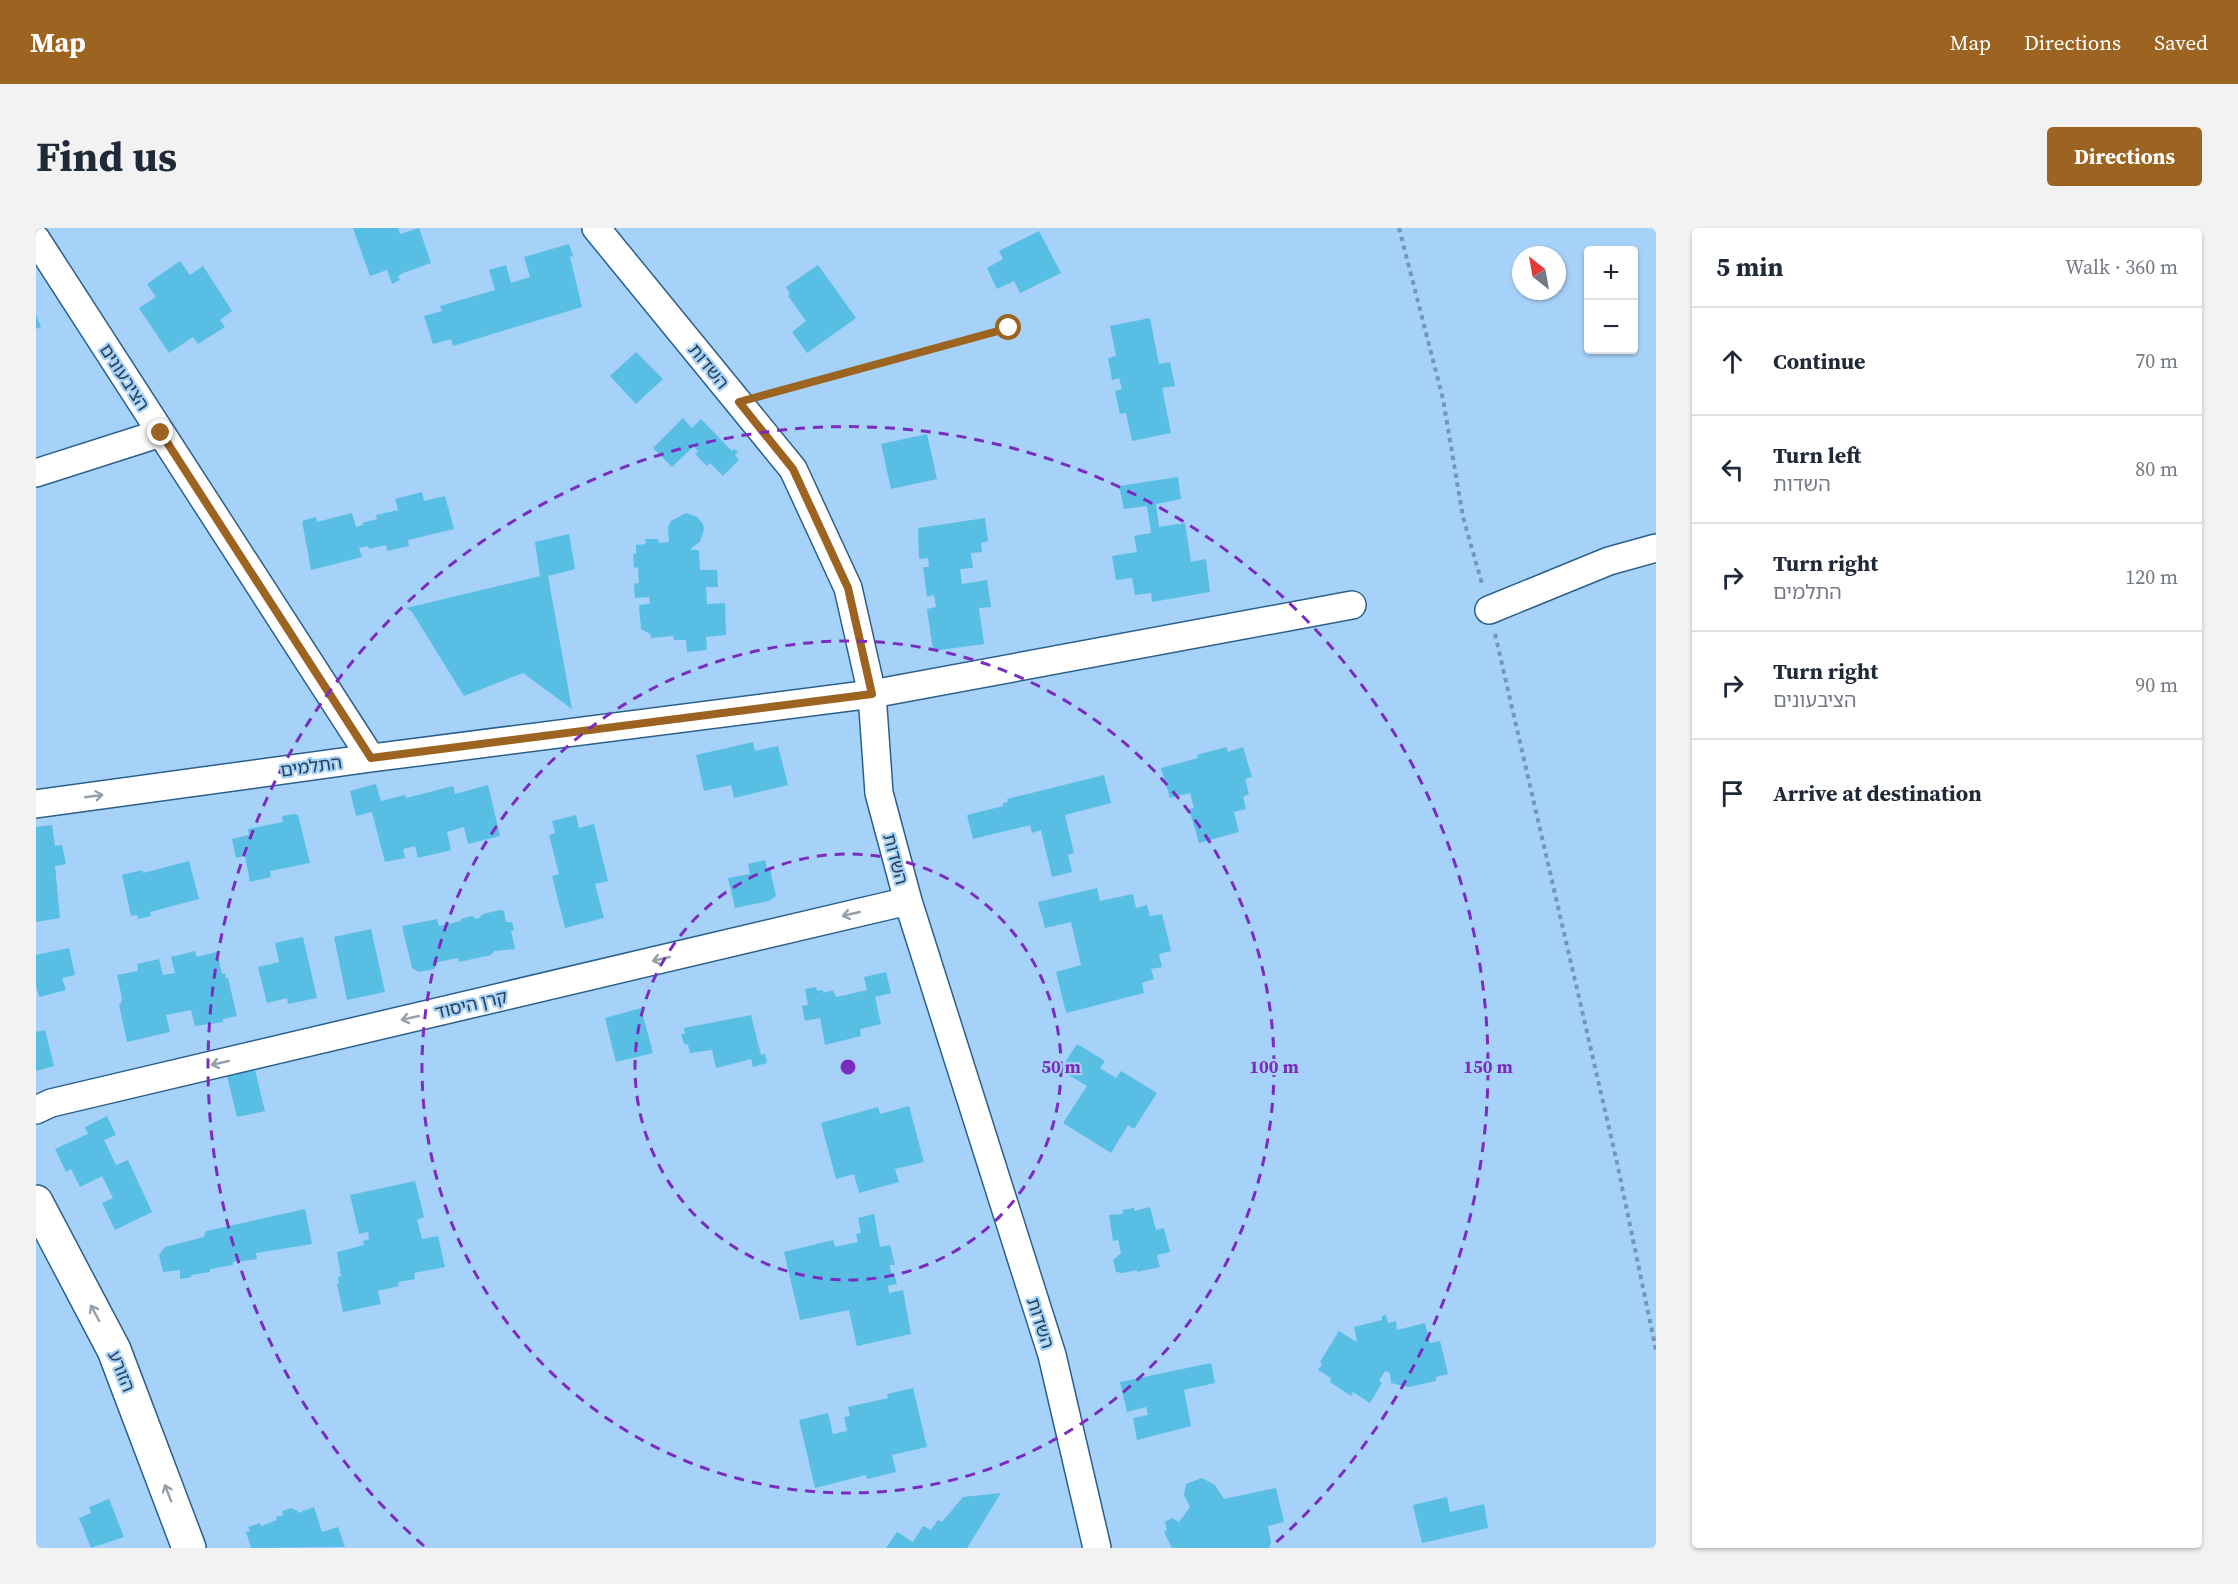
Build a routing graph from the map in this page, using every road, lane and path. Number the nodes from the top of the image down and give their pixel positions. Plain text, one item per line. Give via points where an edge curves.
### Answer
1 (596, 228) edge
2 (1400, 228) edge
3 (36, 239) edge
4 (1009, 328) dead end
5 (739, 402) junction
6 (161, 433) junction
7 (36, 473) edge
8 (1656, 548) edge
9 (1352, 605) dead end
10 (1489, 610) junction
11 (872, 694) junction
12 (371, 758) junction
13 (36, 804) edge
14 (908, 901) junction
15 (36, 1110) edge
16 (36, 1202) edge
17 (1656, 1350) edge
18 (189, 1548) edge
19 (1096, 1548) edge

1 - 5 street, השדות
2 - 10 path via 1443,399 1463,517
3 - 6 street, הציבעונים
4 - 5 path
5 - 11 street, השדות via 793,469 848,588
6 - 7 street
6 - 12 street, הציבעונים
8 - 10 street via 1609,561
9 - 11 street, התלמים
10 - 17 path via 1616,1158
11 - 12 street, התלמים
11 - 14 street, השדות via 879,793
13 -> 12 street, התלמים
14 -> 15 street, קרן היסוד via 62,1100
14 - 19 street, השדות via 1052,1355
18 -> 16 street, הזורע via 114,1350

